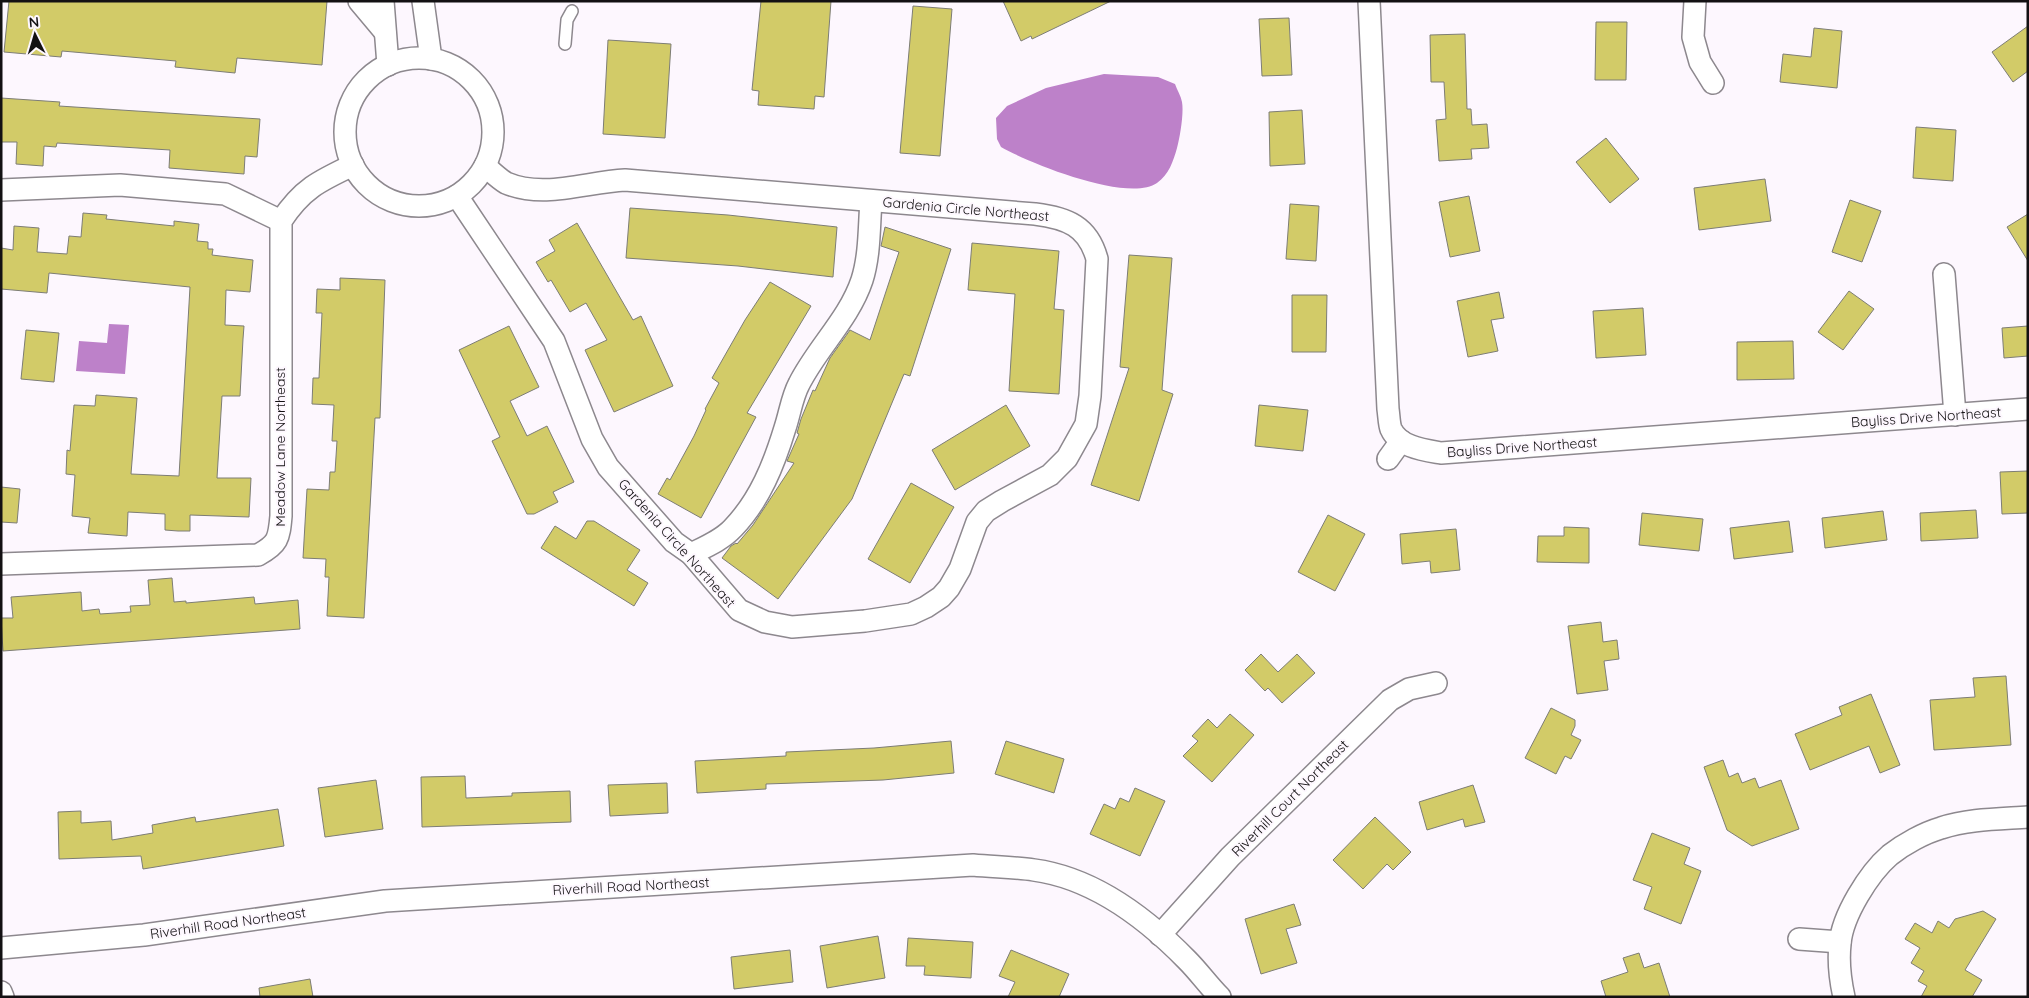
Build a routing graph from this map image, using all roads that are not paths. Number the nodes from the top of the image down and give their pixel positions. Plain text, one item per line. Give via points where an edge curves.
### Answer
1 (359, 1) edge
2 (383, 1) edge
3 (423, 1) edge
4 (1369, 1) edge
5 (1695, 1) edge
6 (572, 11) dead end
7 (385, 32) junction
8 (565, 44) dead end
9 (431, 59) junction
10 (388, 64) junction
11 (1713, 83) dead end
12 (352, 164) junction
13 (485, 166) junction
14 (1, 190) edge
15 (457, 196) junction
16 (871, 201) junction
17 (281, 221) junction
18 (1944, 274) dead end
19 (2028, 409) edge
20 (1955, 415) junction
21 (1401, 441) junction
22 (1388, 459) dead end
23 (691, 554) junction
24 (1, 564) edge
25 (1436, 683) dead end
26 (2028, 817) edge
27 (1160, 935) junction
28 (1799, 939) dead end
29 (1840, 942) junction
30 (1, 948) edge
31 (1, 992) edge
32 (3, 997) edge
33 (1220, 997) edge
34 (1844, 997) edge

1 - 7 street
2 - 7 street
3 - 9 street
4 - 21 street via 1388,409 1391,429
5 - 11 street via 1693,37 1700,62
6 - 8 lane via 567,20
7 - 10 street
9 - 10 street via 414,58
9 - 13 street via 462,71 480,89 491,111 494,136
10 - 12 street via 373,73 358,89 348,109 344,130
12 - 15 street via 372,190 391,201 413,206 436,205
12 - 17 street via 316,183 292,205
13 - 15 street via 476,181
13 - 16 street, Gardenia Circle Northeast via 505,182 528,189 556,189 625,180
14 - 17 street via 120,185 225,194
15 - 23 street, Gardenia Circle Northeast via 554,341 592,439 608,467 674,542
16 - 23 street via 862,280 844,317 797,386 767,480 733,529
16 - 23 street, Gardenia Circle Northeast via 1055,217 1083,231 1093,245 1097,275 1090,396 1082,433 1067,458 1050,475 986,511 977,522 960,569 948,588 941,597 911,614 792,627 765,622 739,610
17 - 24 street, Meadow Lane Northeast via 281,516 279,536 272,547 258,555
18 - 20 street
19 - 20 street, Bayliss Drive Northeast
20 - 21 street, Bayliss Drive Northeast via 1441,453 1421,450
21 - 22 street
25 - 27 street, Riverhill Court Northeast via 1409,689 1390,700 1237,850
26 - 29 street via 1966,822 1940,828 1890,855 1871,876 1854,903
27 - 30 street, Riverhill Road Northeast via 1120,904 1079,883 1035,870 973,865 385,901 144,935
27 - 33 street, Riverhill Road Northeast via 1188,960
28 - 29 street
29 - 34 street via 1840,980
31 - 32 street

